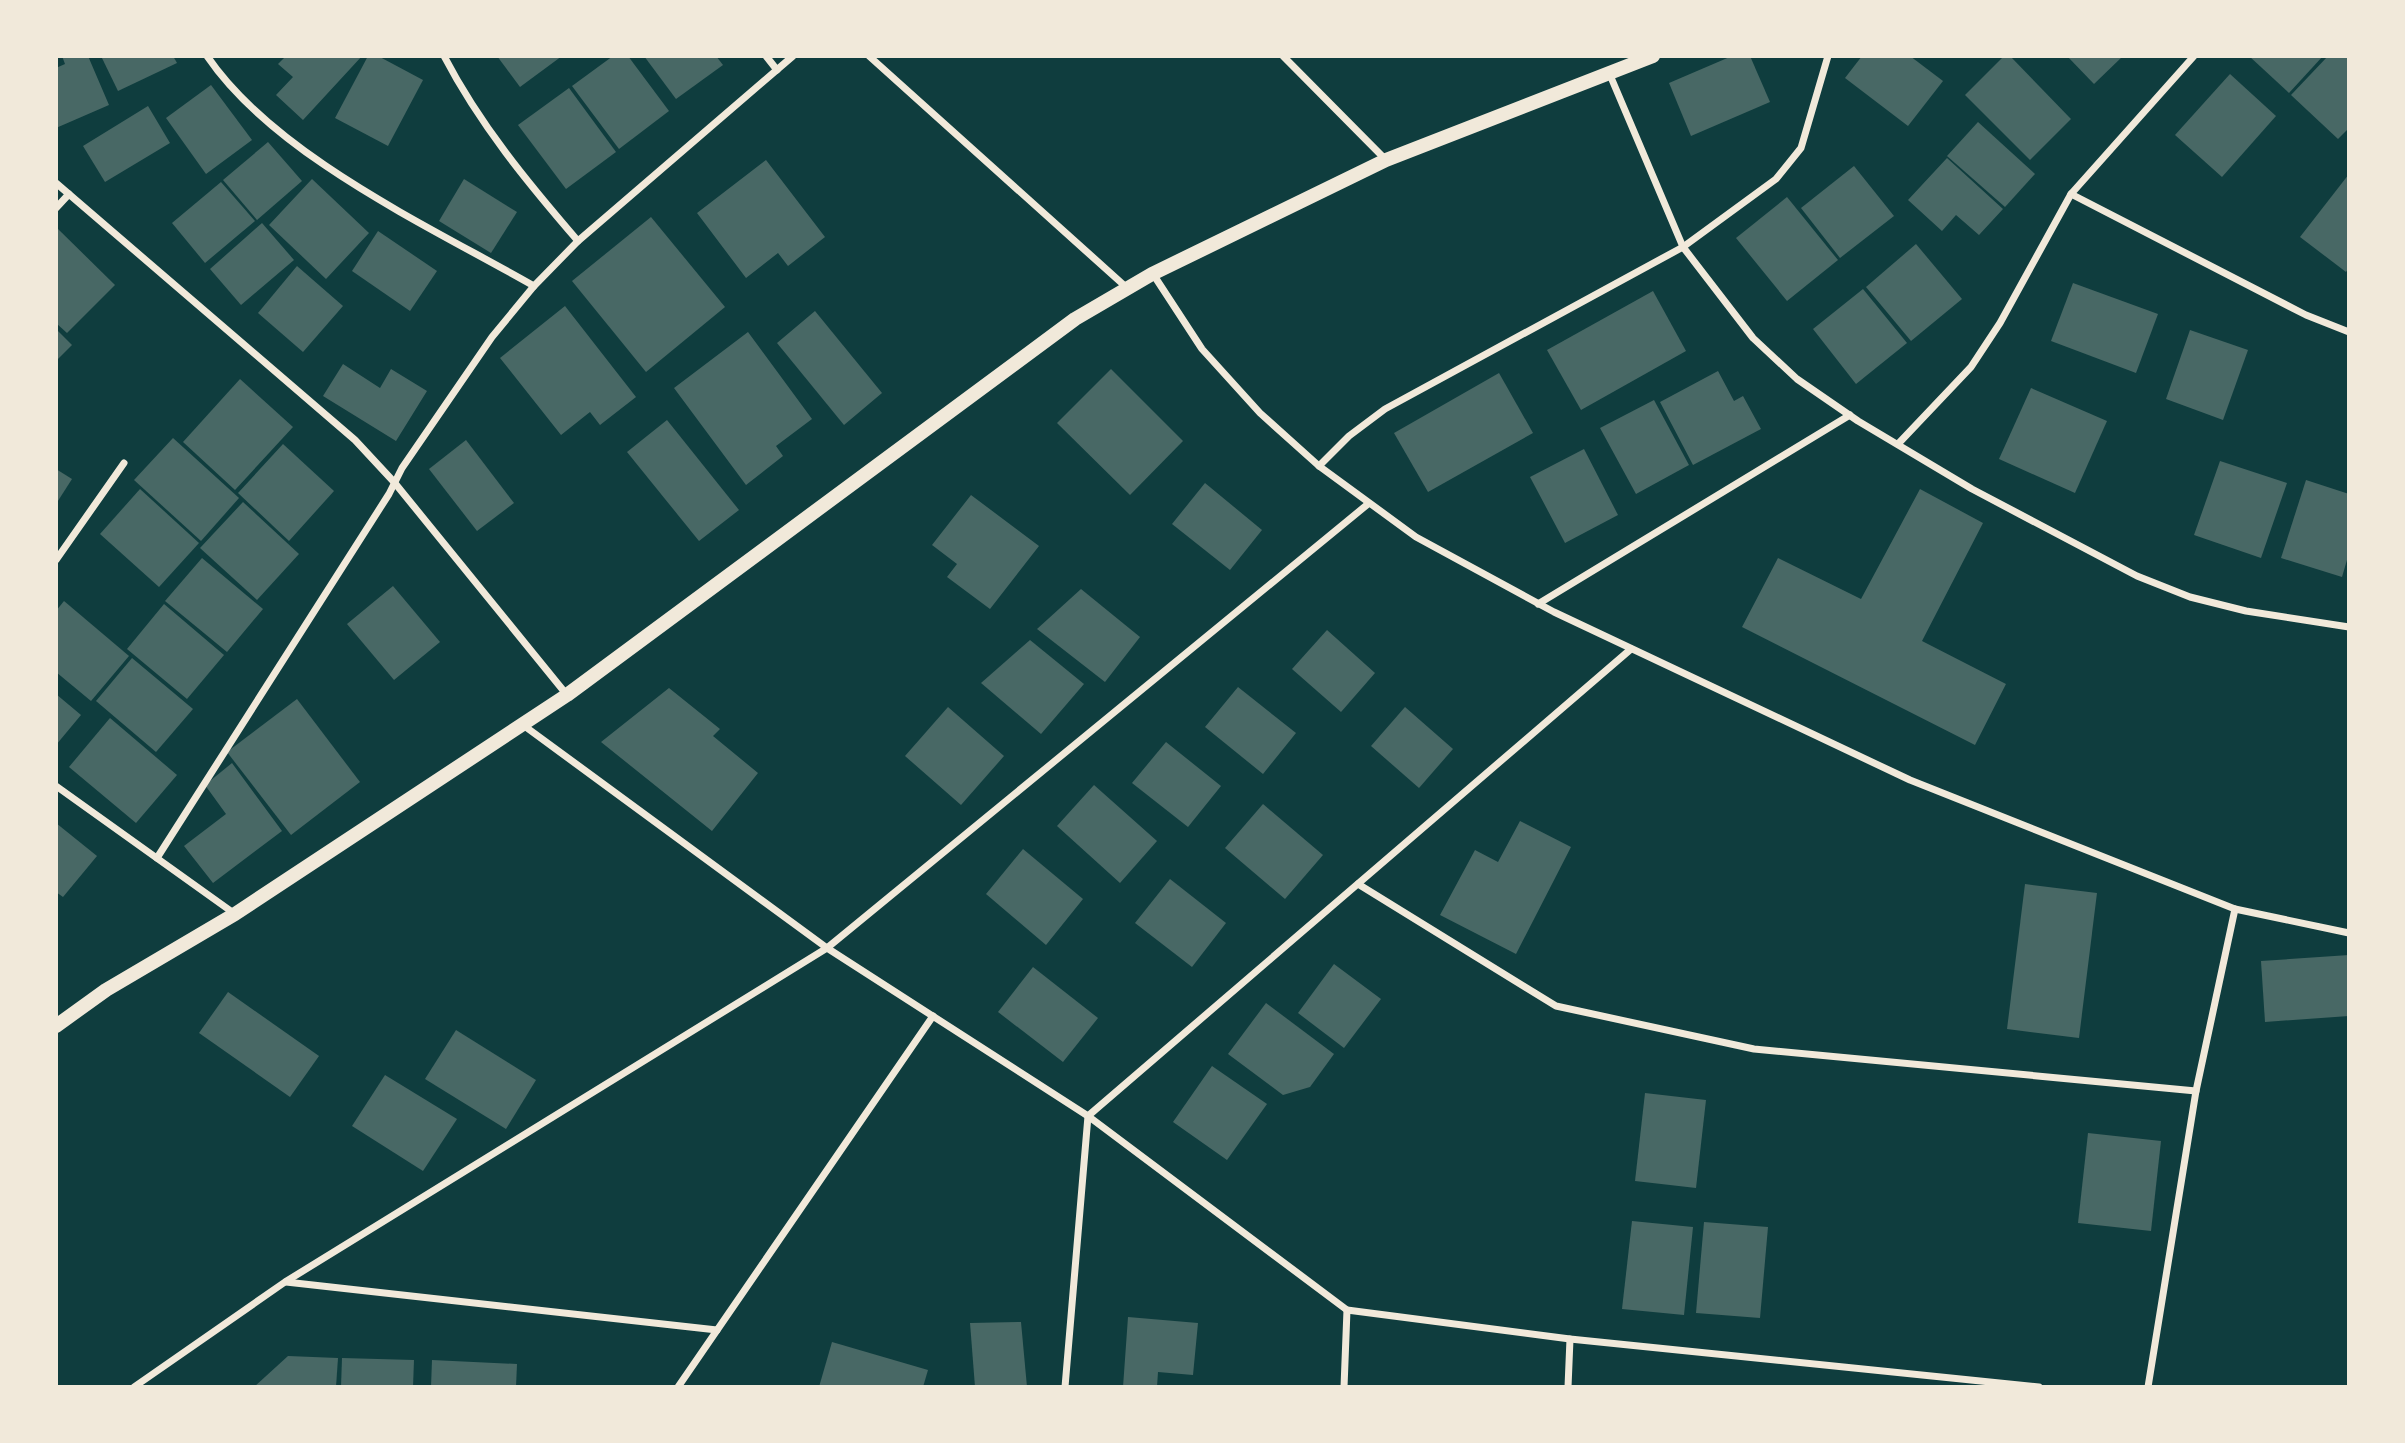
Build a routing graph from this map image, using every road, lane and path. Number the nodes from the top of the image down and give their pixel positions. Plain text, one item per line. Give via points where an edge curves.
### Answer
1 (207, 56) edge
2 (444, 56) edge
3 (766, 56) edge
4 (793, 56) edge
5 (869, 56) edge
6 (1283, 56) edge
7 (1653, 56) edge
8 (1828, 56) edge
9 (2194, 56) edge
10 (777, 70) junction
11 (1610, 75) junction
12 (1386, 160) junction
13 (56, 183) edge
14 (69, 194) junction
15 (2071, 194) junction
16 (56, 208) edge
17 (578, 241) junction
18 (1683, 247) junction
19 (1152, 274) junction
20 (534, 286) junction
21 (1126, 287) junction
22 (2349, 332) edge
23 (1850, 415) junction
24 (1898, 444) junction
25 (124, 463) dead end
26 (1319, 466) junction
27 (394, 482) junction
28 (1368, 504) junction
29 (56, 560) edge
30 (1538, 604) junction
31 (2349, 627) edge
32 (1631, 649) junction
33 (567, 695) junction
34 (523, 725) junction
35 (56, 786) edge
36 (157, 858) junction
37 (1358, 884) junction
38 (2235, 909) junction
39 (235, 914) junction
40 (2349, 933) edge
41 (827, 948) junction
42 (933, 1016) junction
43 (56, 1026) edge
44 (2196, 1091) junction
45 (1088, 1116) junction
46 (285, 1282) junction
47 (1347, 1310) junction
48 (717, 1330) junction
49 (1570, 1339) junction
50 (134, 1387) edge
51 (678, 1387) edge
52 (1065, 1387) edge
53 (1344, 1387) edge
54 (1567, 1387) edge
55 (2039, 1387) edge
56 (2148, 1387) edge

1 - 20 street via 223,80 319,163
2 - 17 street via 516,168
3 - 10 street
4 - 10 street
5 - 21 street
6 - 12 street
7 - 11 main road
8 - 18 street via 1801,148 1776,179
9 - 15 street
10 - 17 street
11 - 12 main road
11 - 18 street
12 - 19 main road
13 - 14 street
14 - 16 street
14 - 27 street via 355,440
15 - 22 street via 2306,315
15 - 24 street via 1971,367
17 - 20 street
18 - 23 street via 1753,338 1797,379
18 - 26 street via 1385,409
19 - 21 main road
19 - 26 street via 1202,349 1260,414
20 - 27 street via 492,337
21 - 33 main road via 1075,319
23 - 24 street
23 - 30 street
24 - 31 street via 2078,548 2137,576 2235,609
25 - 29 street
26 - 28 street
27 - 33 street
27 - 36 street
28 - 30 street via 1416,537
28 - 41 street
30 - 32 street
32 - 37 street
32 - 38 street via 1910,780
33 - 34 main road
34 - 39 main road
34 - 41 street
35 - 36 street
36 - 39 street
37 - 44 street via 1556,1006 1754,1049
37 - 45 street
38 - 40 street
38 - 44 street
39 - 43 main road via 106,990
41 - 42 street
41 - 46 street
42 - 45 street
42 - 48 street
44 - 56 street
45 - 47 street
45 - 52 street
46 - 48 street
46 - 50 street
47 - 49 street
47 - 53 street
48 - 51 street
49 - 54 street
49 - 55 street

